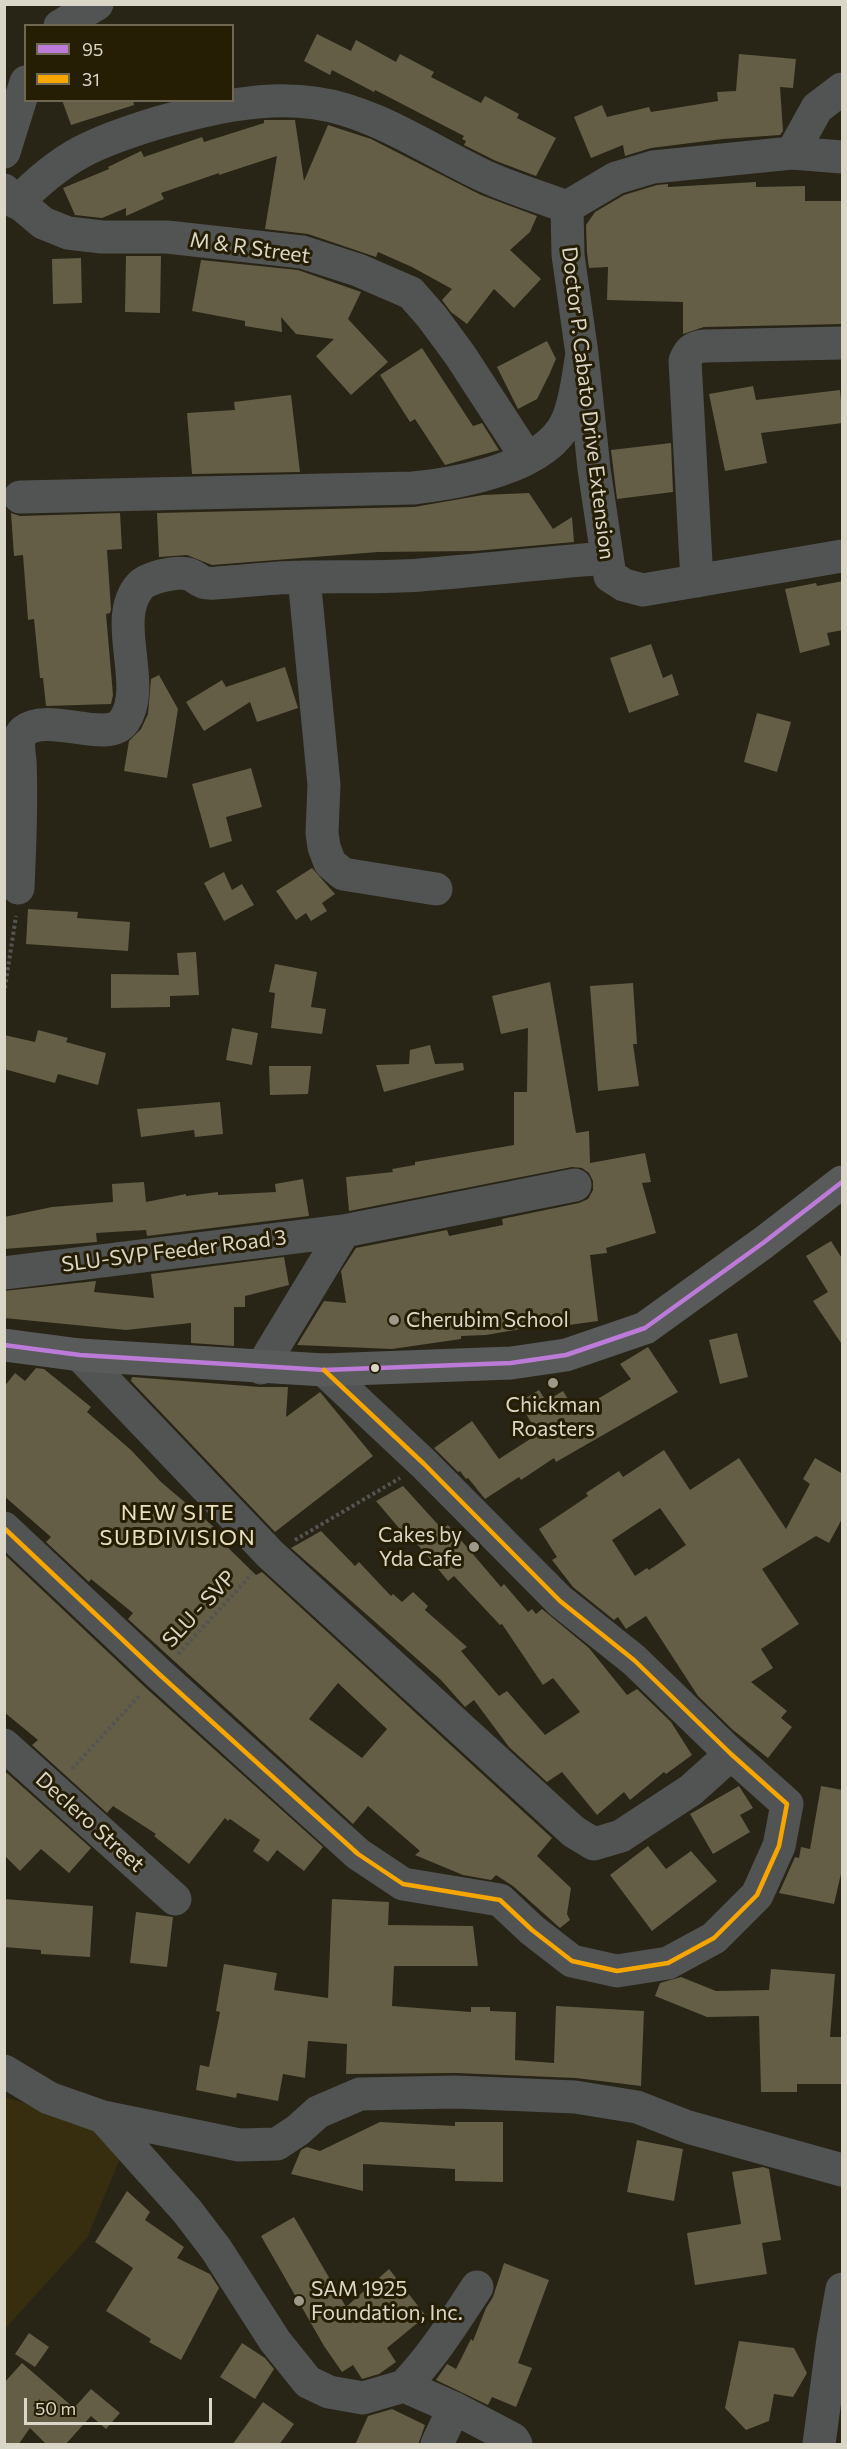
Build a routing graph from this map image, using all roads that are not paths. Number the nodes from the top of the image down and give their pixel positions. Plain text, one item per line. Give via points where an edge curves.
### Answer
1 (97, 4) edge
2 (63, 24) edge
3 (24, 88) edge
4 (843, 89) edge
5 (4, 152) edge
6 (792, 153) junction
7 (843, 157) edge
8 (11, 196) edge
9 (567, 207) junction
10 (843, 343) edge
11 (582, 354) junction
12 (527, 458) junction
13 (20, 497) dead end
14 (843, 556) edge
15 (606, 558) junction
16 (304, 577) junction
17 (697, 581) junction
18 (18, 888) road end
19 (436, 889) dead end
20 (843, 1182) edge
21 (575, 1185) dead end
22 (344, 1231) junction
23 (4, 1273) edge
24 (4, 1345) edge
25 (80, 1355) junction
26 (261, 1368) junction
27 (324, 1370) junction
28 (4, 1528) edge
29 (4, 1745) edge
30 (731, 1754) junction
31 (175, 1899) dead end
32 (4, 2071) edge
33 (103, 2117) junction
34 (843, 2170) edge
35 (477, 2287) dead end
36 (843, 2289) edge
37 (404, 2386) junction
38 (454, 2408) junction
39 (437, 2445) edge
40 (516, 2445) edge
41 (819, 2445) edge

1 - 2 street
3 - 5 street
4 - 6 street via 817,108
6 - 7 street
6 - 9 street via 653,167 616,178
8 - 9 street via 77,153 98,144 189,114 275,101 314,103 368,119 479,174
8 - 12 street, M & R Street via 43,224 68,233 167,237 302,252 411,293 460,354
9 - 11 street, Doctor P. Cabato Drive Extension via 568,255
10 - 17 street via 705,346 688,353 685,361
11 - 12 street via 566,422 547,447
11 - 15 street, Doctor P. Cabato Drive Extension
12 - 13 street via 494,474 413,488
14 - 17 street, Doctor P. Cabato Drive Extension
15 - 16 street via 418,575
15 - 17 street, Doctor P. Cabato Drive Extension via 610,576 643,590
16 - 18 street via 205,583 189,574 161,576 142,583 130,607 134,697 122,725 113,730 66,725 35,727 24,731 18,741 22,801
16 - 19 street via 324,785 322,833 330,863 343,874
20 - 27 main road via 670,1312 622,1338 566,1355 511,1363
21 - 22 street, SLU-SVP Feeder Road 3
22 - 23 street, SLU-SVP Feeder Road 3
22 - 26 street
24 - 25 main road
25 - 26 main road
25 - 30 street via 270,1554 574,1832 594,1844 621,1836 691,1790
26 - 27 main road
27 - 30 street via 560,1601 634,1660
28 - 30 street via 358,1854 403,1884 500,1900 573,1961 617,1971 668,1963 714,1938 757,1895 779,1846 787,1804
29 - 31 street, Declero Street
32 - 33 street via 49,2098
33 - 34 street via 239,2145 277,2144 318,2112 360,2094 455,2092 575,2097 636,2107 688,2127
33 - 37 street via 216,2249 275,2341 308,2382 329,2392 363,2398
35 - 37 street via 443,2341
36 - 41 street
37 - 38 street
38 - 39 street
38 - 40 street via 513,2439

